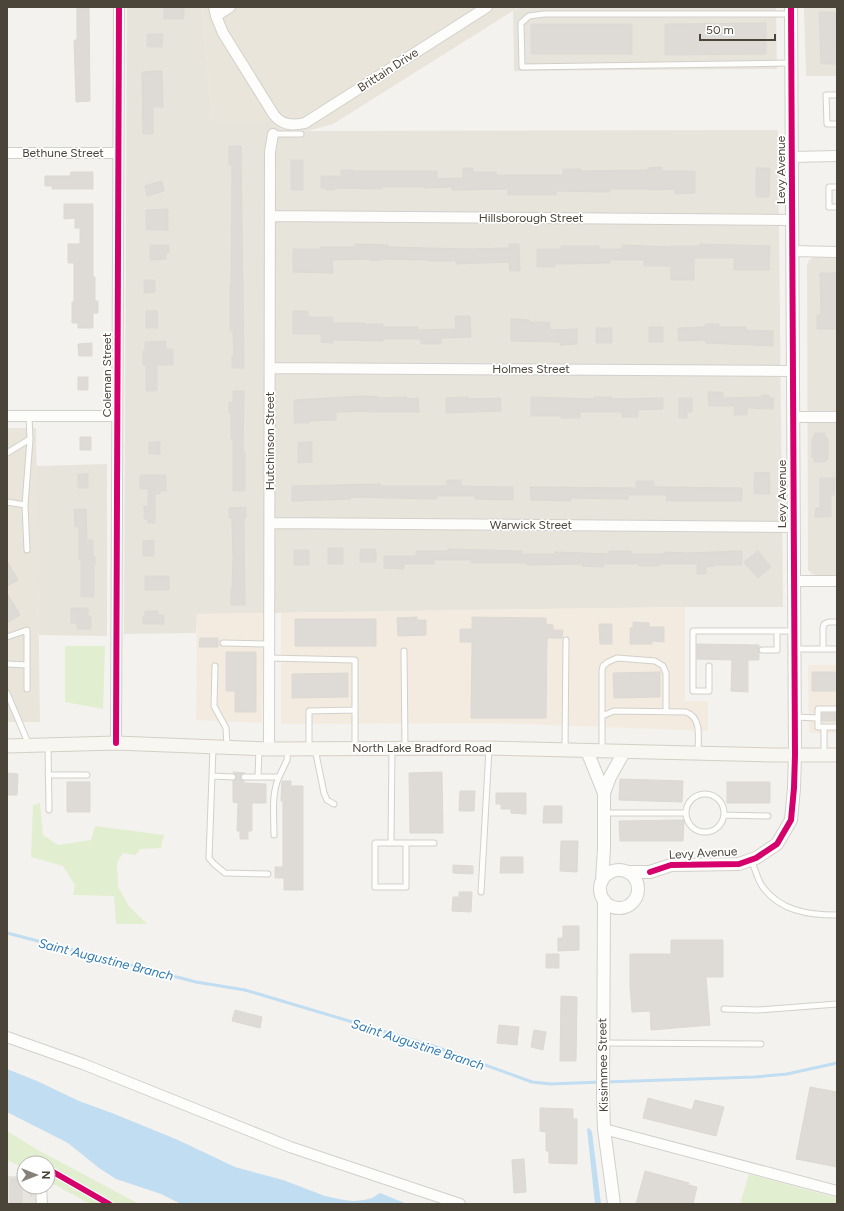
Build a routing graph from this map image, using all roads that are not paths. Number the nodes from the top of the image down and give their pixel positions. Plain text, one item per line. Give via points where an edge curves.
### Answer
1 (119, 7) edge
2 (230, 7) edge
3 (487, 7) edge
4 (791, 10) edge
5 (215, 11) edge
6 (791, 63) junction
7 (837, 95) edge
8 (837, 124) edge
9 (273, 134) joint
10 (301, 134) dead end
11 (7, 153) edge
12 (118, 153) junction
13 (837, 156) edge
14 (792, 157) junction
15 (837, 187) edge
16 (837, 207) edge
17 (270, 216) junction
18 (792, 220) junction
19 (792, 251) junction
20 (837, 252) edge
21 (270, 368) junction
22 (793, 371) junction
23 (7, 416) edge
24 (29, 416) junction
25 (117, 416) junction
26 (793, 417) junction
27 (837, 417) edge
28 (30, 439) junction
29 (7, 453) edge
30 (7, 502) edge
31 (25, 505) junction
32 (270, 523) junction
33 (793, 527) junction
34 (27, 550) dead end
35 (793, 581) junction
36 (837, 581) edge
37 (837, 622) edge
38 (777, 631) junction
39 (794, 631) junction
40 (7, 637) edge
41 (566, 640) dead end
42 (224, 643) dead end
43 (269, 644) junction
44 (794, 649) junction
45 (823, 649) junction
46 (404, 650) dead end
47 (762, 650) dead end
48 (837, 650) edge
49 (269, 658) junction
50 (7, 664) edge
51 (27, 665) junction
52 (215, 666) dead end
53 (709, 666) dead end
54 (27, 689) dead end
55 (7, 693) edge
56 (837, 709) edge
57 (355, 710) junction
58 (666, 711) junction
59 (602, 716) junction
60 (794, 717) junction
61 (818, 718) junction
62 (824, 727) junction
63 (837, 727) edge
64 (116, 743) junction
65 (48, 745) junction
66 (7, 746) edge
67 (29, 746) junction
68 (213, 747) junction
69 (227, 748) junction
70 (312, 748) junction
71 (355, 748) junction
72 (398, 748) junction
73 (489, 748) junction
74 (264, 749) junction
75 (288, 749) junction
76 (565, 750) junction
77 (587, 751) junction
78 (602, 752) junction
79 (624, 752) junction
80 (698, 754) junction
81 (794, 755) junction
82 (831, 755) edge
83 (48, 775) junction
84 (87, 775) dead end
85 (212, 776) junction
86 (233, 777) dead end
87 (244, 777) dead end
88 (258, 777) junction
89 (279, 777) junction
90 (604, 793) junction
91 (334, 804) dead end
92 (49, 810) dead end
93 (604, 813) junction
94 (686, 813) junction
95 (724, 815) junction
96 (768, 816) dead end
97 (274, 835) dead end
98 (391, 843) junction
99 (406, 843) junction
100 (434, 843) dead end
101 (604, 848) junction
102 (751, 860) junction
103 (626, 871) junction
104 (650, 872) junction
105 (268, 874) dead end
106 (602, 881) junction
107 (638, 889) junction
108 (481, 892) dead end
109 (604, 900) junction
110 (622, 908) junction
111 (837, 915) edge
112 (603, 926) junction
113 (837, 1004) edge
114 (724, 1009) dead end
115 (7, 1037) edge
116 (603, 1043) junction
117 (761, 1044) dead end
118 (604, 1129) junction
119 (837, 1191) edge
120 (460, 1204) edge
121 (614, 1204) edge

1 - 12 street, Coleman Street
2 - 5 street
3 - 5 street, Brittain Drive via 305,123 298,124 288,124 274,114 223,33
4 - 6 street, Levy Avenue
4 - 6 lane via 544,14 529,16 521,23 522,67
6 - 14 street, Levy Avenue
7 - 8 lane via 826,95 827,124
9 - 10 lane
9 - 17 street, Hutchinson Street via 270,152
11 - 12 street, Bethune Street
12 - 25 street, Coleman Street
13 - 14 street
14 - 18 street, Levy Avenue
15 - 16 lane via 829,187 829,207
17 - 18 street, Hillsborough Street
17 - 21 street, Hutchinson Street
18 - 19 street, Levy Avenue
19 - 20 street
19 - 22 street, Levy Avenue
21 - 22 street, Holmes Street
21 - 32 street, Hutchinson Street
22 - 26 street, Levy Avenue
23 - 24 street
24 - 25 street
24 - 28 lane
25 - 64 street, Coleman Street
26 - 27 street
26 - 33 street, Levy Avenue
28 - 29 lane
28 - 31 lane
30 - 31 lane
31 - 34 lane
32 - 33 street, Warwick Street
32 - 43 street, Hutchinson Street
33 - 35 street, Levy Avenue
35 - 36 street
35 - 39 street, Levy Avenue
37 - 45 lane via 824,624
38 - 39 lane
38 - 47 lane via 777,650
38 - 53 lane via 693,631 693,692 708,692
39 - 44 street, Levy Avenue
40 - 51 lane via 27,630
41 - 76 lane
42 - 43 lane
43 - 49 street, Hutchinson Street
44 - 45 lane
44 - 60 street, Levy Avenue
45 - 48 lane
46 - 72 lane
49 - 57 lane via 355,660
49 - 74 street, Hutchinson Street
50 - 51 lane
51 - 54 lane
52 - 69 lane via 214,706 226,728
55 - 67 lane
56 - 61 lane via 818,709
57 - 70 lane via 309,711
57 - 71 lane
58 - 59 lane via 614,711
58 - 59 lane via 664,666 655,660 616,658 603,666
58 - 80 lane via 692,714 697,723
59 - 78 lane
60 - 61 lane
60 - 81 street, Levy Avenue
61 - 62 lane via 818,727
62 - 63 lane
62 - 82 lane
64 - 65 main road, North Lake Bradford Road
64 - 68 main road, North Lake Bradford Road
65 - 67 main road, North Lake Bradford Road
65 - 83 lane
66 - 67 main road, North Lake Bradford Road
68 - 69 main road, North Lake Bradford Road
68 - 85 lane
69 - 74 main road, North Lake Bradford Road
70 - 71 main road, North Lake Bradford Road
70 - 75 main road, North Lake Bradford Road
70 - 91 lane via 324,793 327,800
71 - 72 main road, North Lake Bradford Road
72 - 73 main road, North Lake Bradford Road
72 - 98 lane
73 - 76 main road, North Lake Bradford Road
73 - 108 lane
74 - 75 main road, North Lake Bradford Road
74 - 88 lane
75 - 89 lane via 287,760
76 - 77 main road, North Lake Bradford Road
77 - 78 main road, North Lake Bradford Road
77 - 90 street
78 - 79 main road, North Lake Bradford Road
79 - 80 main road, North Lake Bradford Road
79 - 90 street
80 - 81 main road, North Lake Bradford Road
81 - 82 main road, North Lake Bradford Road
81 - 102 street, Levy Avenue via 791,820 777,844
83 - 84 lane
83 - 92 lane
85 - 86 lane
85 - 105 lane via 209,858 225,873
87 - 88 lane
88 - 89 lane
89 - 97 lane via 274,796
90 - 93 street
93 - 94 lane
93 - 101 street
94 - 95 lane via 691,825 702,832 714,830 723,821
94 - 95 lane via 694,797 706,794 712,795 722,803
95 - 96 lane
98 - 99 lane
98 - 99 lane via 375,843 375,887 406,887
99 - 100 lane
101 - 103 street via 612,860
101 - 106 street
102 - 104 street, Levy Avenue via 739,864 672,865
102 - 111 lane via 762,885 773,898 797,911 816,915
103 - 104 street, Levy Avenue
103 - 106 street via 610,872
103 - 107 street via 634,877
104 - 107 street
106 - 109 street via 600,888
107 - 110 street via 633,902
109 - 110 street via 612,906
109 - 112 street, Kissimmee Street
110 - 112 street
112 - 116 street, Kissimmee Street
113 - 114 lane via 758,1010
115 - 120 street via 83,1064 290,1147
116 - 117 lane
116 - 118 street, Kissimmee Street
118 - 119 street
118 - 121 street, Kissimmee Street

